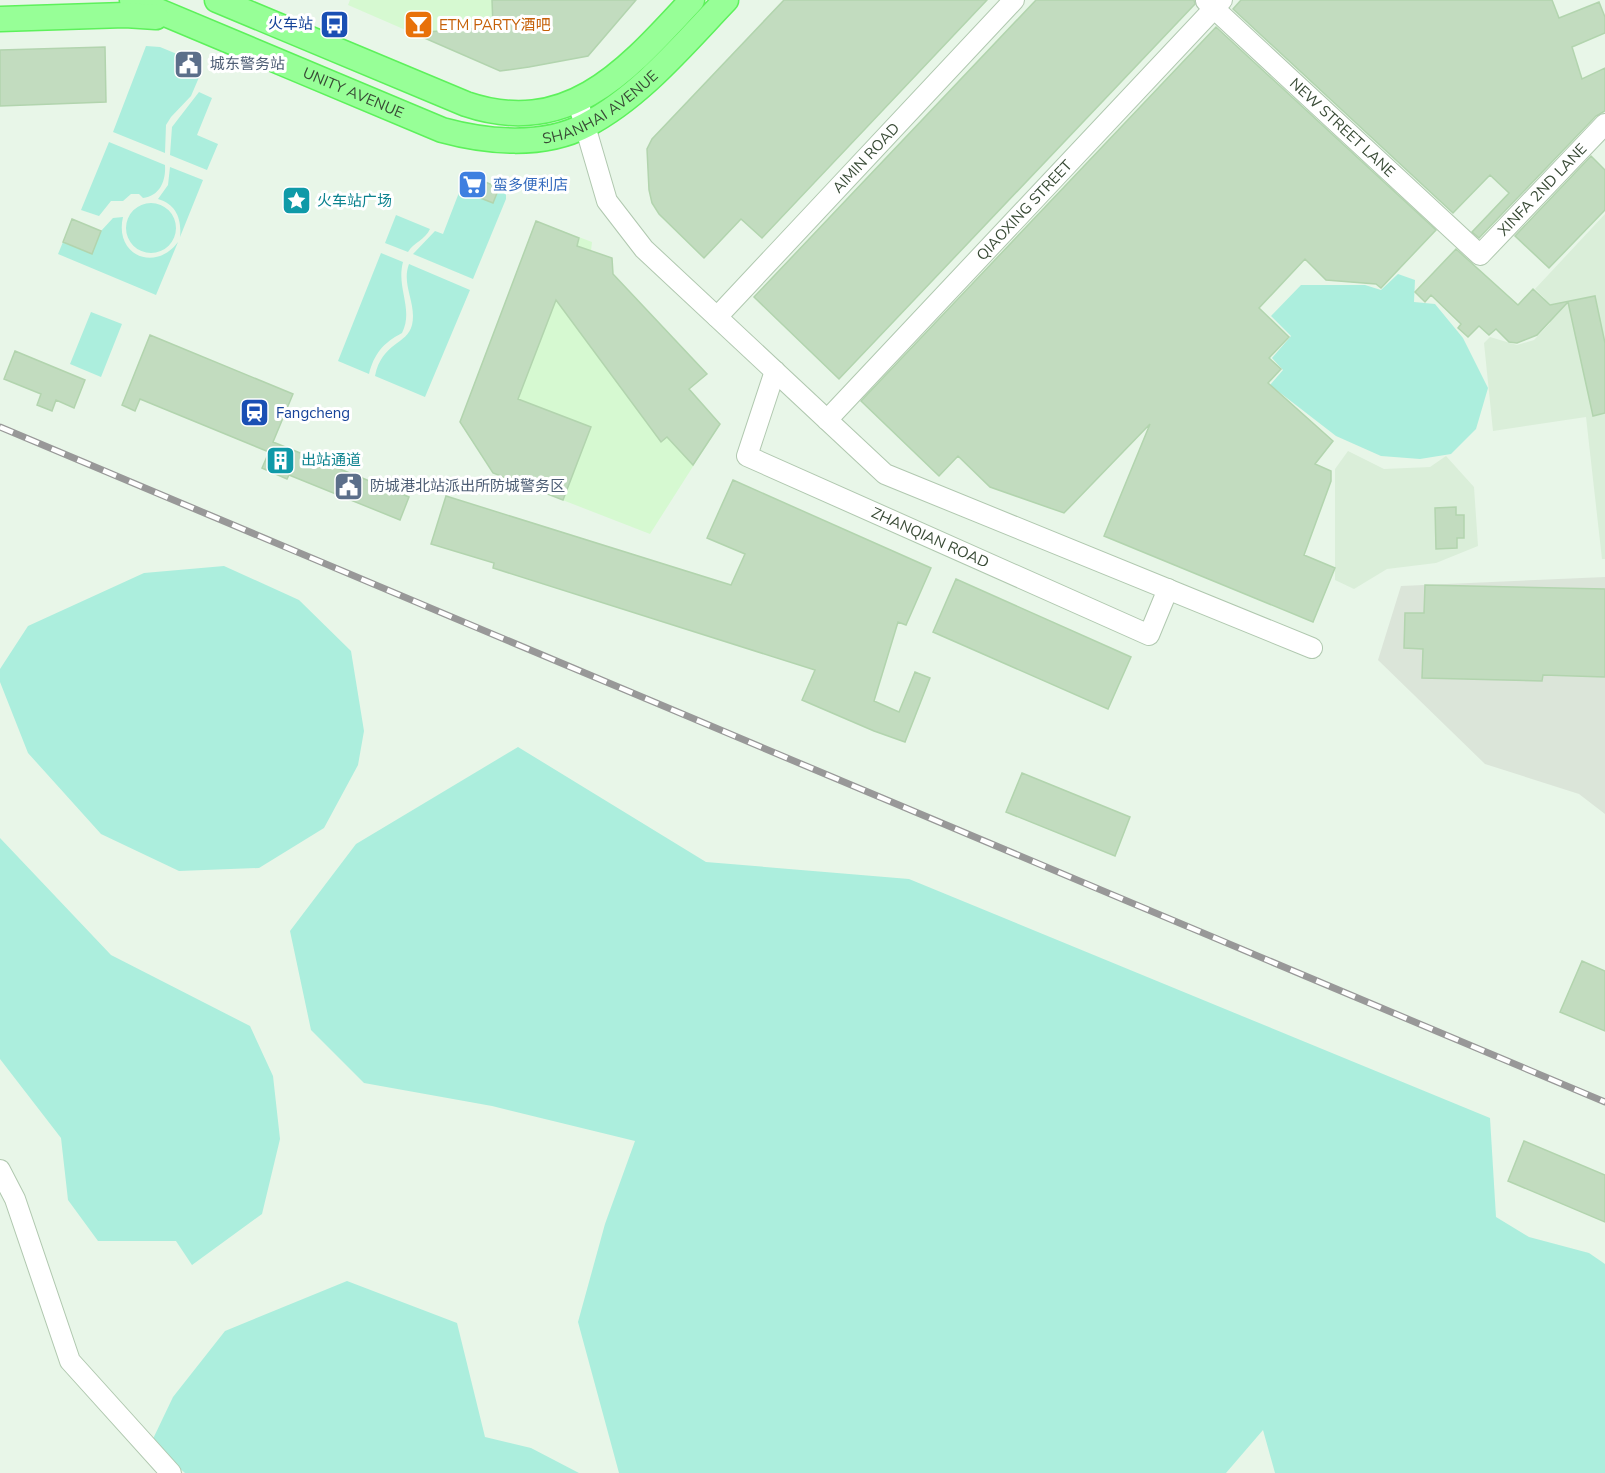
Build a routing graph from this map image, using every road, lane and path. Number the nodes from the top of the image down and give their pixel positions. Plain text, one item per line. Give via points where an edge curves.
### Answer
1 (132, 0) edge
2 (217, 0) edge
3 (692, 0) edge
4 (726, 0) edge
5 (1014, 0) edge
6 (1214, 3) edge
7 (174, 18) junction
8 (0, 19) edge
9 (578, 102) junction
10 (1605, 124) edge
11 (585, 126) junction
12 (441, 129) joint
13 (1480, 255) joint
14 (717, 316) junction
15 (775, 371) junction
16 (827, 420) junction
17 (1168, 589) junction
18 (1312, 648) dead end
19 (0, 1170) edge
20 (171, 1473) edge

1 - 7 main road, UNITY AVENUE
2 - 9 main road, SHANHAI AVENUE via 489,112 544,113
3 - 9 main road, SHANHAI AVENUE via 649,44
4 - 11 main road, SHANHAI AVENUE via 675,55 623,100
5 - 14 street, AIMIN ROAD
6 - 13 street, NEW STREET LANE
6 - 16 street, QIAOXING STREET
7 - 8 main road via 125,15
7 - 12 main road, UNITY AVENUE
9 - 11 street
10 - 13 street, XINFA 2ND LANE
11 - 12 main road, SHANHAI AVENUE via 526,140 484,139
11 - 14 street via 607,201 644,249
14 - 15 street
15 - 16 street
15 - 17 street, ZHANQIAN ROAD via 747,456 1149,635
16 - 17 street via 885,474
17 - 18 street
19 - 20 street via 15,1199 70,1360

